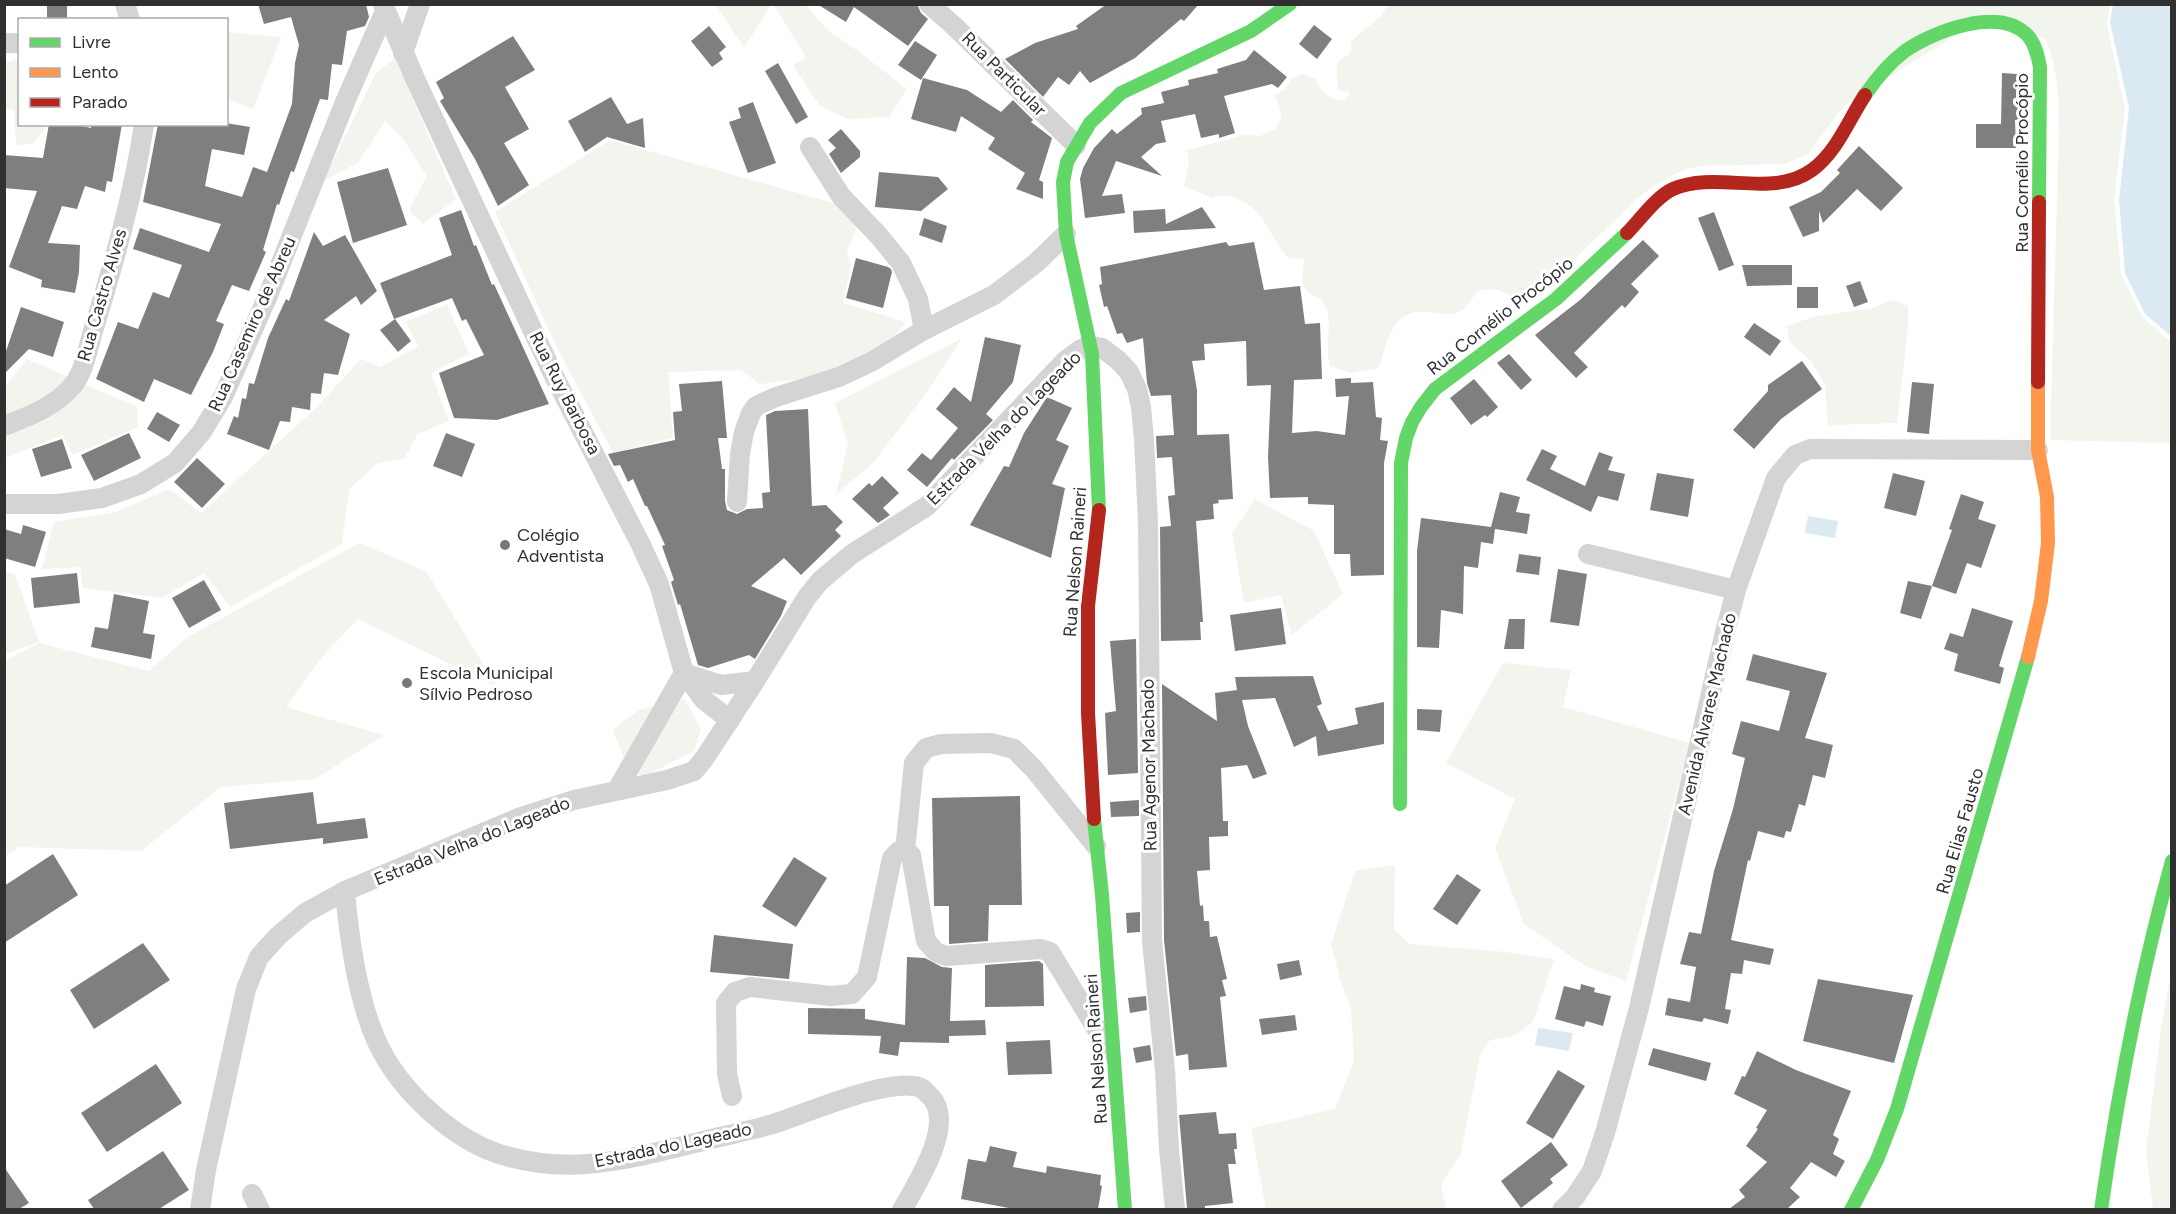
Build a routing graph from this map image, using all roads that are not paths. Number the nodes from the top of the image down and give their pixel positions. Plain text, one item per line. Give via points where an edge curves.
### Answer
1 (420, 4) edge
2 (929, 4) edge
3 (1290, 4) edge
4 (384, 8) edge
5 (403, 53) junction
6 (144, 126) edge
7 (1076, 145) junction
8 (810, 147) dead end
9 (1066, 234) junction
10 (924, 330) junction
11 (1089, 346) junction
12 (4, 426) edge
13 (2038, 450) junction
14 (737, 502) dead end
15 (4, 504) edge
16 (1588, 554) dead end
17 (1736, 590) junction
18 (684, 673) junction
19 (755, 681) junction
20 (730, 720) junction
21 (619, 785) junction
22 (1400, 804) dead end
23 (1096, 846) junction
24 (905, 851) junction
25 (2172, 861) edge
26 (345, 891) junction
27 (1115, 1058) junction
28 (732, 1096) dead end
29 (2111, 1141) junction
30 (2118, 1198) dead end
31 (200, 1209) edge
32 (902, 1209) edge
33 (1125, 1209) edge
34 (1175, 1209) edge
35 (1562, 1209) edge
36 (1851, 1209) edge
37 (2101, 1209) edge

1 - 5 street
2 - 7 street, Rua Particular
3 - 7 main road, Rua Nelson Raineri via 1251,31 1121,93 1090,123
4 - 5 street, Rua Ruy Barbosa
4 - 15 street, Rua Casemiro de Abreu via 267,298 223,397 201,433 175,463 141,484 102,498 58,504
5 - 18 street, Rua Ruy Barbosa via 555,378 659,584
6 - 12 street, Rua Castro Alves via 110,276 82,368 57,401
7 - 9 main road, Rua Nelson Raineri via 1063,182
8 - 10 street via 841,196 901,263 918,299
9 - 10 street via 994,295
9 - 11 main road, Rua Nelson Raineri
10 - 14 street via 839,377 756,406 744,432
11 - 19 street, Estrada Velha do Lageado via 1066,360 927,506 852,554 820,581
11 - 23 main road, Rua Nelson Raineri via 1100,505 1088,606 1088,713
11 - 34 street, Rua Agenor Machado via 1102,348 1129,372 1139,398 1144,440 1152,941
13 - 17 street, Avenida Alvares Machado via 1824,448 1795,455 1776,478
13 - 22 main road, Rua Cornélio Procópio via 2042,68 2038,51 2018,27 1997,22 1971,24 1918,43 1889,63 1866,92 1841,135 1812,170 1798,178 1694,184 1667,193 1549,305 1426,399 1404,439 1401,463
13 - 36 main road, Rua Elias Fausto via 2048,502 2049,545 2028,659 1887,1141
16 - 17 street
17 - 35 street, Avenida Alvares Machado via 1639,1008 1605,1133 1592,1171
18 - 19 street via 721,685
18 - 20 street via 704,700
18 - 21 street
19 - 20 street, Estrada Velha do Lageado
20 - 21 street, Estrada Velha do Lageado via 694,771 667,780
21 - 26 street, Estrada Velha do Lageado via 521,817
23 - 24 street via 1014,749 991,743 941,744 926,748 914,763
23 - 27 main road, Rua Nelson Raineri
24 - 27 street via 910,855 926,941 936,952 946,956 1041,949 1050,952
24 - 28 street via 892,858 867,977 852,994 831,996 750,987 735,992 726,1003 727,1074
25 - 29 main road via 2122,1068
26 - 31 street, Estrada Velha do Lageado via 305,913 259,957 246,989
26 - 32 street, Estrada do Lageado via 351,941 376,1040 387,1061 423,1105 474,1143 506,1156 550,1163 624,1159 776,1123 883,1087 903,1084 922,1089 935,1102 939,1118 929,1159
27 - 33 main road, Rua Nelson Raineri
29 - 30 main road
29 - 37 main road

